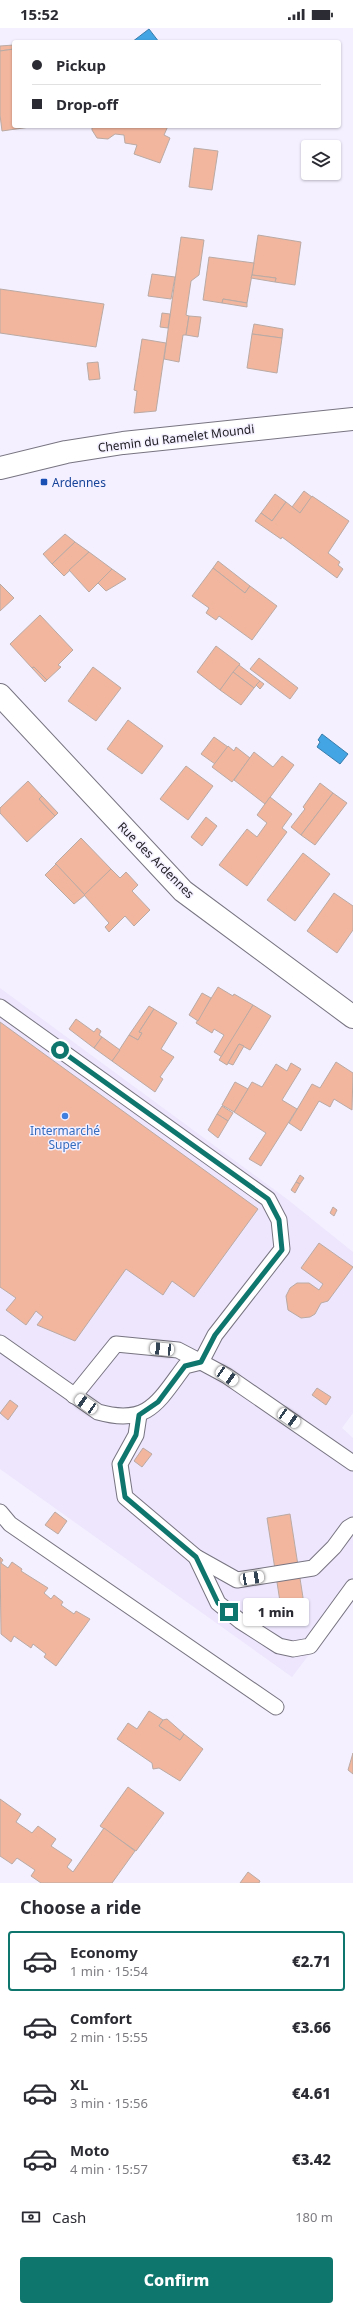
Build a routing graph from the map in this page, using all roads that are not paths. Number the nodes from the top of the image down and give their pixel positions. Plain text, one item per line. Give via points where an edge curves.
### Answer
1 (353, 419) edge
2 (0, 468) edge
3 (0, 695) edge
4 (0, 1007) edge
5 (353, 1017) edge
6 (0, 1343) edge
7 (201, 1362) junction
8 (74, 1396) junction
9 (139, 1415) junction
10 (353, 1463) edge
11 (0, 1512) edge
12 (353, 1525) edge
13 (196, 1557) junction
14 (353, 1587) edge
15 (276, 1706) dead end

1 - 2 street, Chemin du Ramelet Moundi via 123,443 66,452
3 - 5 street, Rue des Ardennes via 183,891
4 - 7 lane via 268,1199 279,1220 282,1250 215,1335
6 - 8 lane
7 - 8 lane via 178,1350 116,1344
7 - 9 lane via 185,1366 158,1402
7 - 10 lane via 227,1376
8 - 9 lane via 98,1412 117,1417
9 - 13 lane via 136,1435 120,1464 125,1497
11 - 15 lane via 10,1524
12 - 13 lane via 313,1568 237,1580
13 - 14 lane via 218,1603 240,1621 279,1646 294,1649 310,1646

